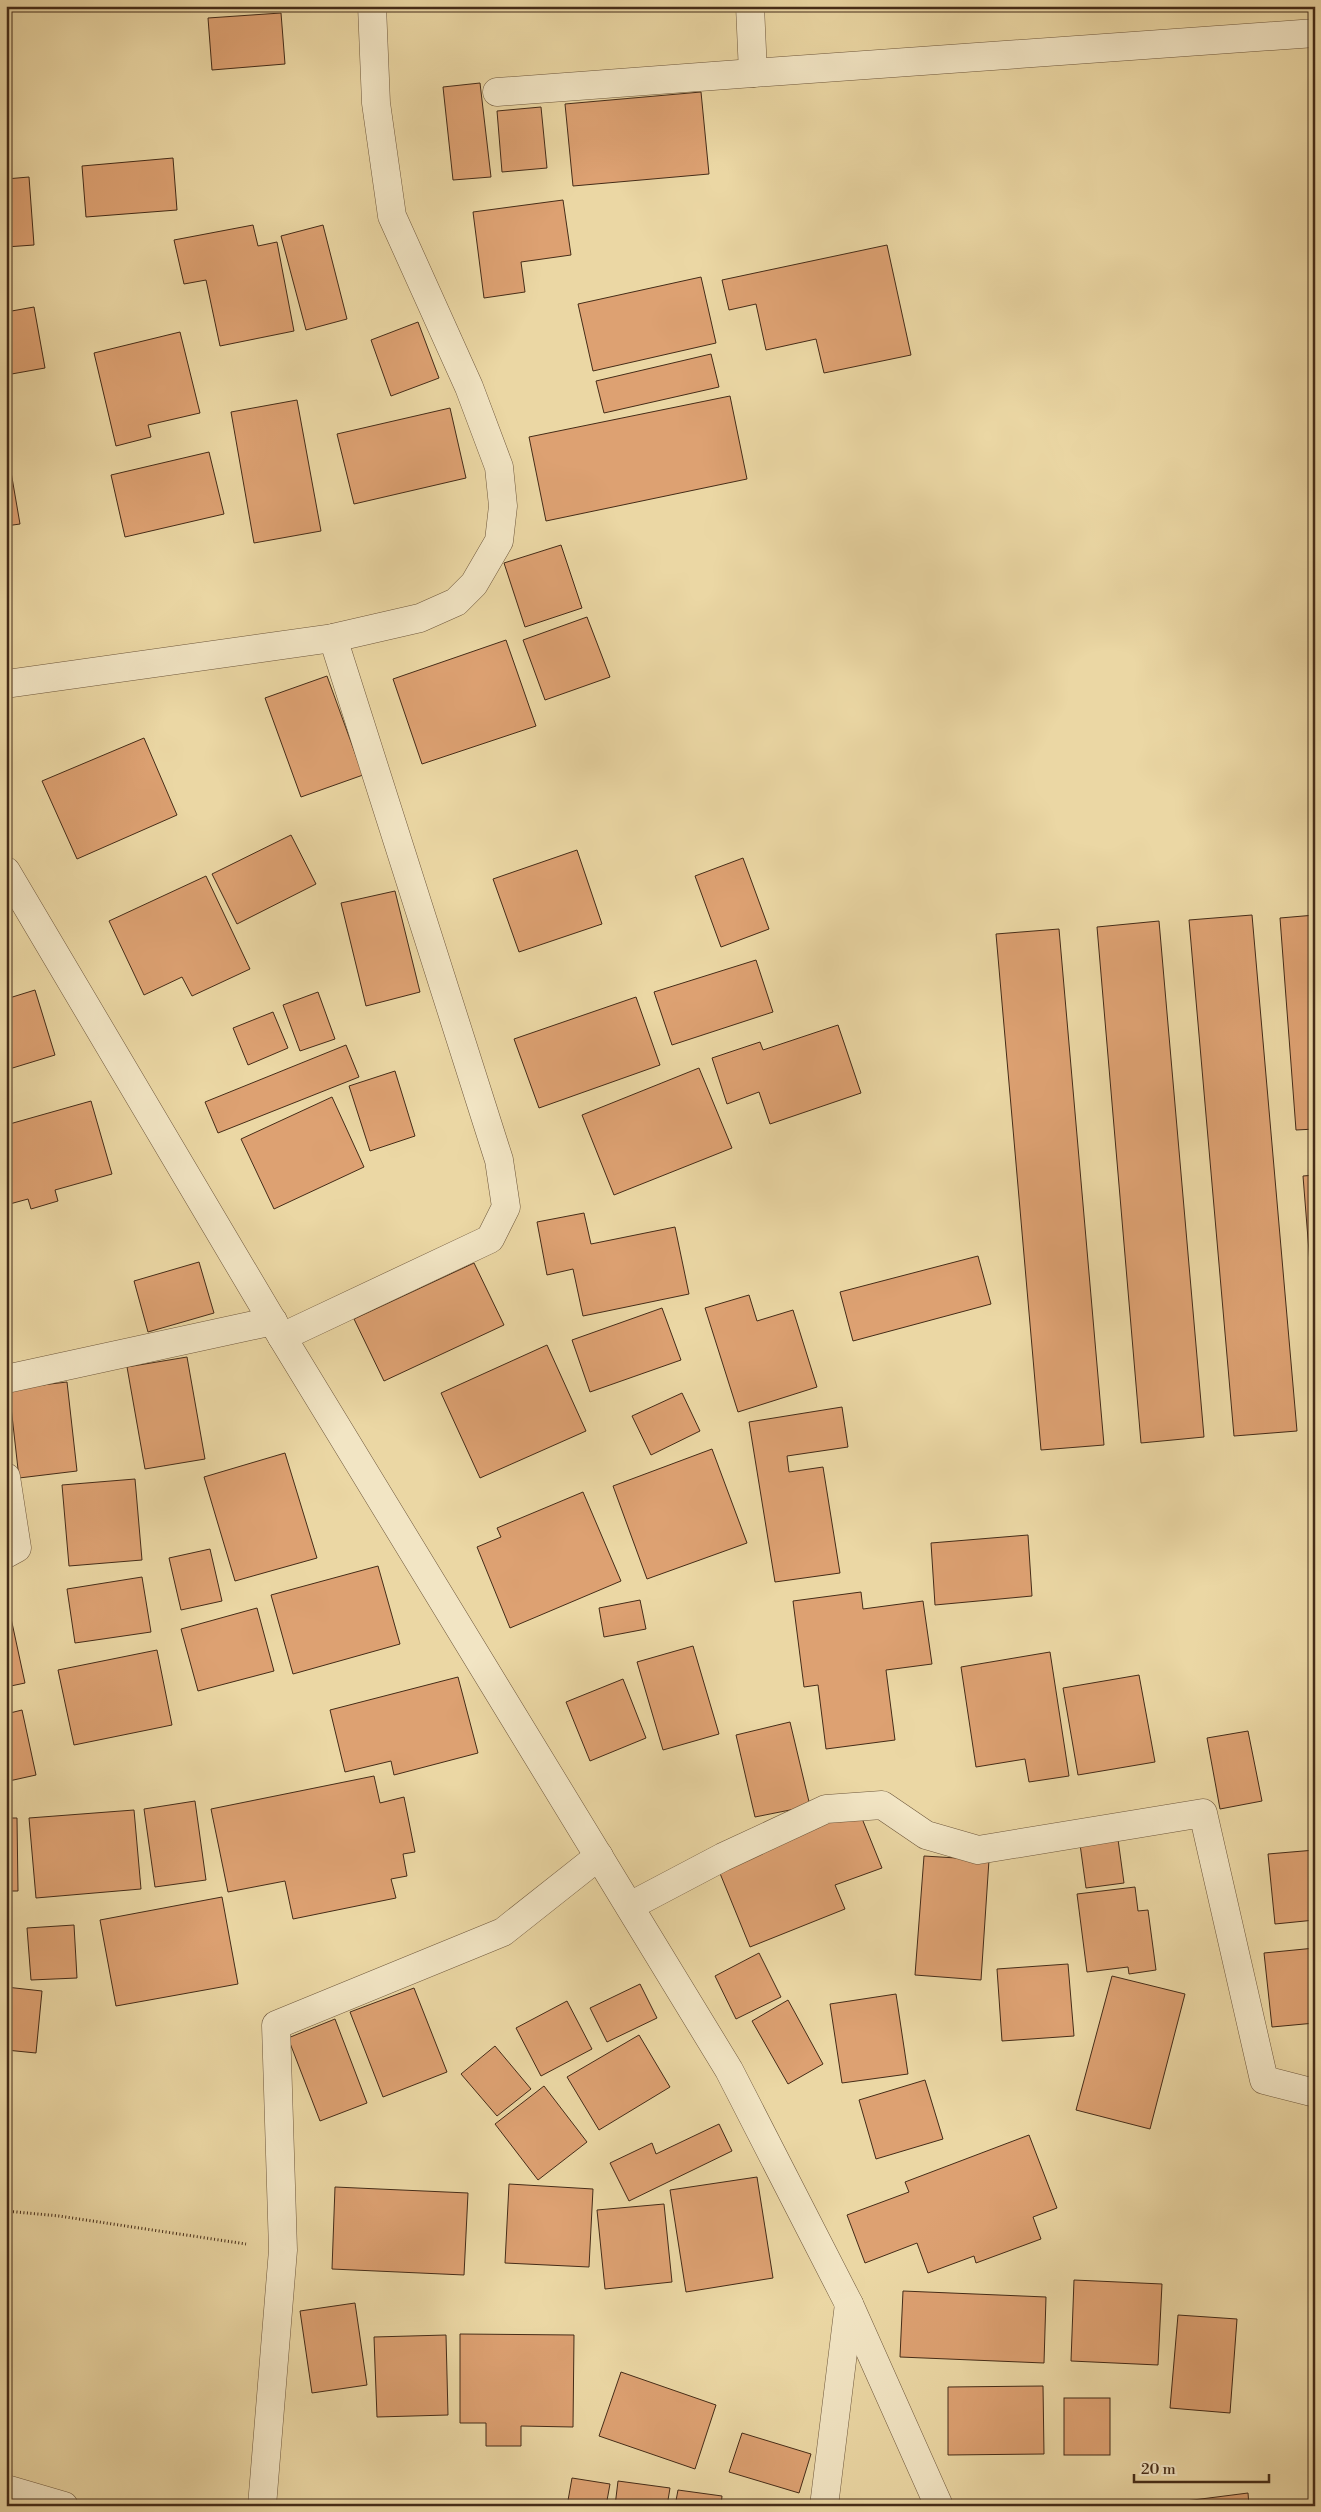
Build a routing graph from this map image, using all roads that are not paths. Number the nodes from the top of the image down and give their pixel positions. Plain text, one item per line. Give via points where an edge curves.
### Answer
1 (372, 6) edge
2 (750, 6) edge
3 (1315, 33) edge
4 (753, 73) junction
5 (497, 92) dead end
6 (333, 638) junction
7 (6, 684) edge
8 (6, 871) edge
9 (278, 1329) junction
10 (6, 1379) edge
11 (6, 1477) edge
12 (6, 1554) edge
13 (599, 1856) junction
14 (630, 1906) junction
15 (1315, 2093) edge
16 (849, 2304) junction
17 (6, 2489) edge
18 (64, 2506) edge
19 (262, 2506) edge
20 (824, 2506) edge
21 (939, 2506) edge

1 - 6 street via 376,103 392,216 469,387 499,467 503,506 499,541 474,584 456,602 420,618
2 - 4 street
3 - 4 street
4 - 5 street
6 - 7 street
6 - 9 street via 493,1142 506,1207 490,1239
8 - 9 street
9 - 10 street
9 - 13 street
11 - 12 street via 17,1548
13 - 14 street
13 - 19 street via 503,1932 276,2025 282,2250
14 - 15 street via 723,1857 826,1809 882,1805 926,1835 978,1850 1203,1813 1264,2080
14 - 16 street via 729,2070
16 - 20 street
16 - 21 street
17 - 18 street

